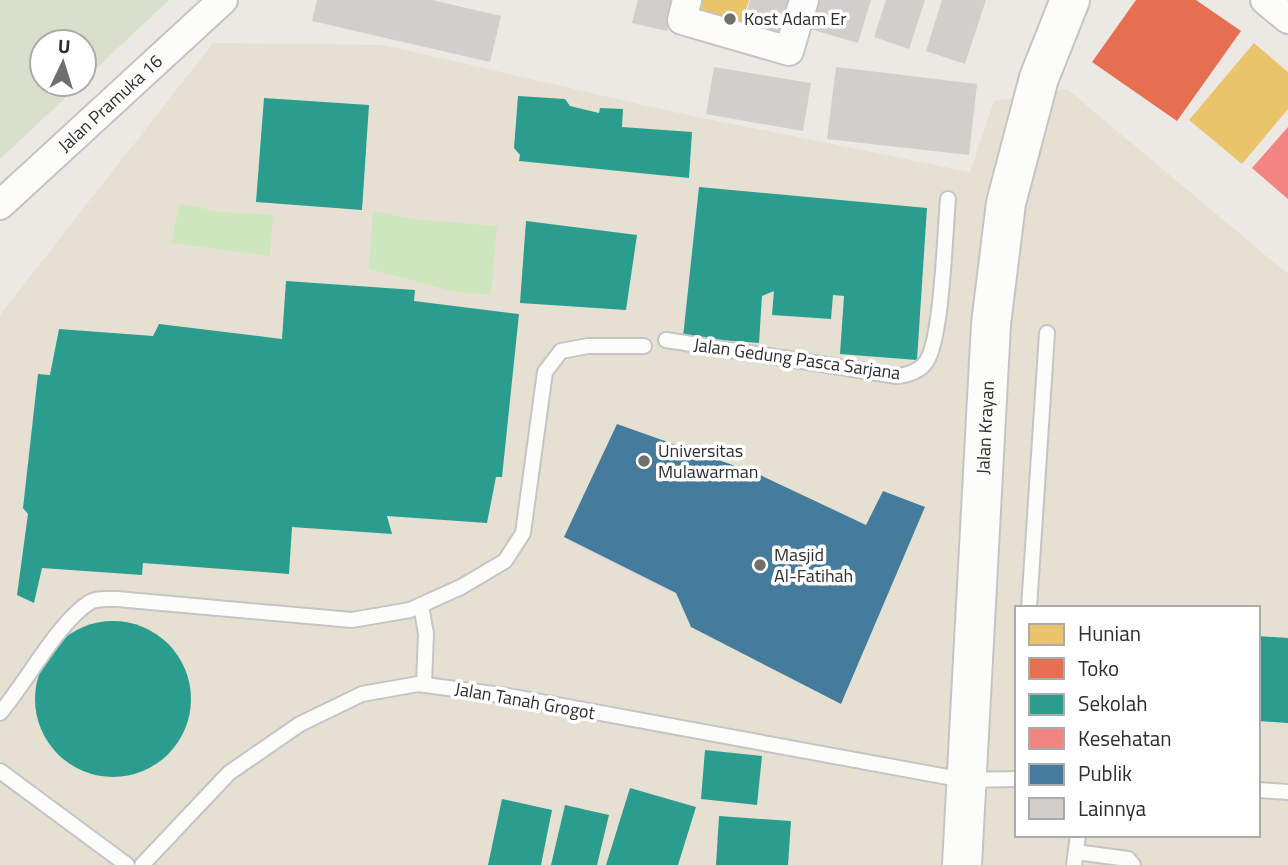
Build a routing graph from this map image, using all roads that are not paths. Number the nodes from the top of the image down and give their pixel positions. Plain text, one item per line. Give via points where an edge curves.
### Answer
1 (223, 0) edge
2 (687, 0) edge
3 (804, 0) edge
4 (1070, 0) edge
5 (1265, 0) edge
6 (1288, 19) edge
7 (948, 199) dead end
8 (0, 205) edge
9 (1047, 333) dead end
10 (666, 340) dead end
11 (644, 346) dead end
12 (421, 605) junction
13 (1029, 606) edge
14 (425, 684) junction
15 (0, 713) edge
16 (0, 771) edge
17 (1015, 779) edge
18 (964, 780) junction
19 (1260, 790) edge
20 (1288, 792) edge
21 (1077, 837) edge
22 (1075, 858) edge
23 (127, 865) edge
24 (142, 865) edge
25 (962, 865) edge
26 (1133, 865) edge

1 - 8 street, Jalan Pramuka 16
2 - 3 street via 682,20 789,51
4 - 18 street, Jalan Krayan via 1039,78 1006,203 991,324
5 - 6 street
7 - 10 lane, Jalan Gedung Pasca Sarjana via 934,336 926,362 910,375
9 - 13 lane
11 - 12 lane via 561,351 545,372 523,533 505,561
12 - 14 lane via 426,634
12 - 15 lane via 352,620 117,598 92,600 70,618
14 - 18 lane, Jalan Tanah Grogot
14 - 24 lane, Jalan Tanah Grogot via 362,694 300,724 229,773
16 - 23 lane
17 - 18 lane, Jalan Tanah Grogot
18 - 25 street, Jalan Krayan
19 - 20 lane
21 - 22 lane
22 - 26 lane via 1128,859

